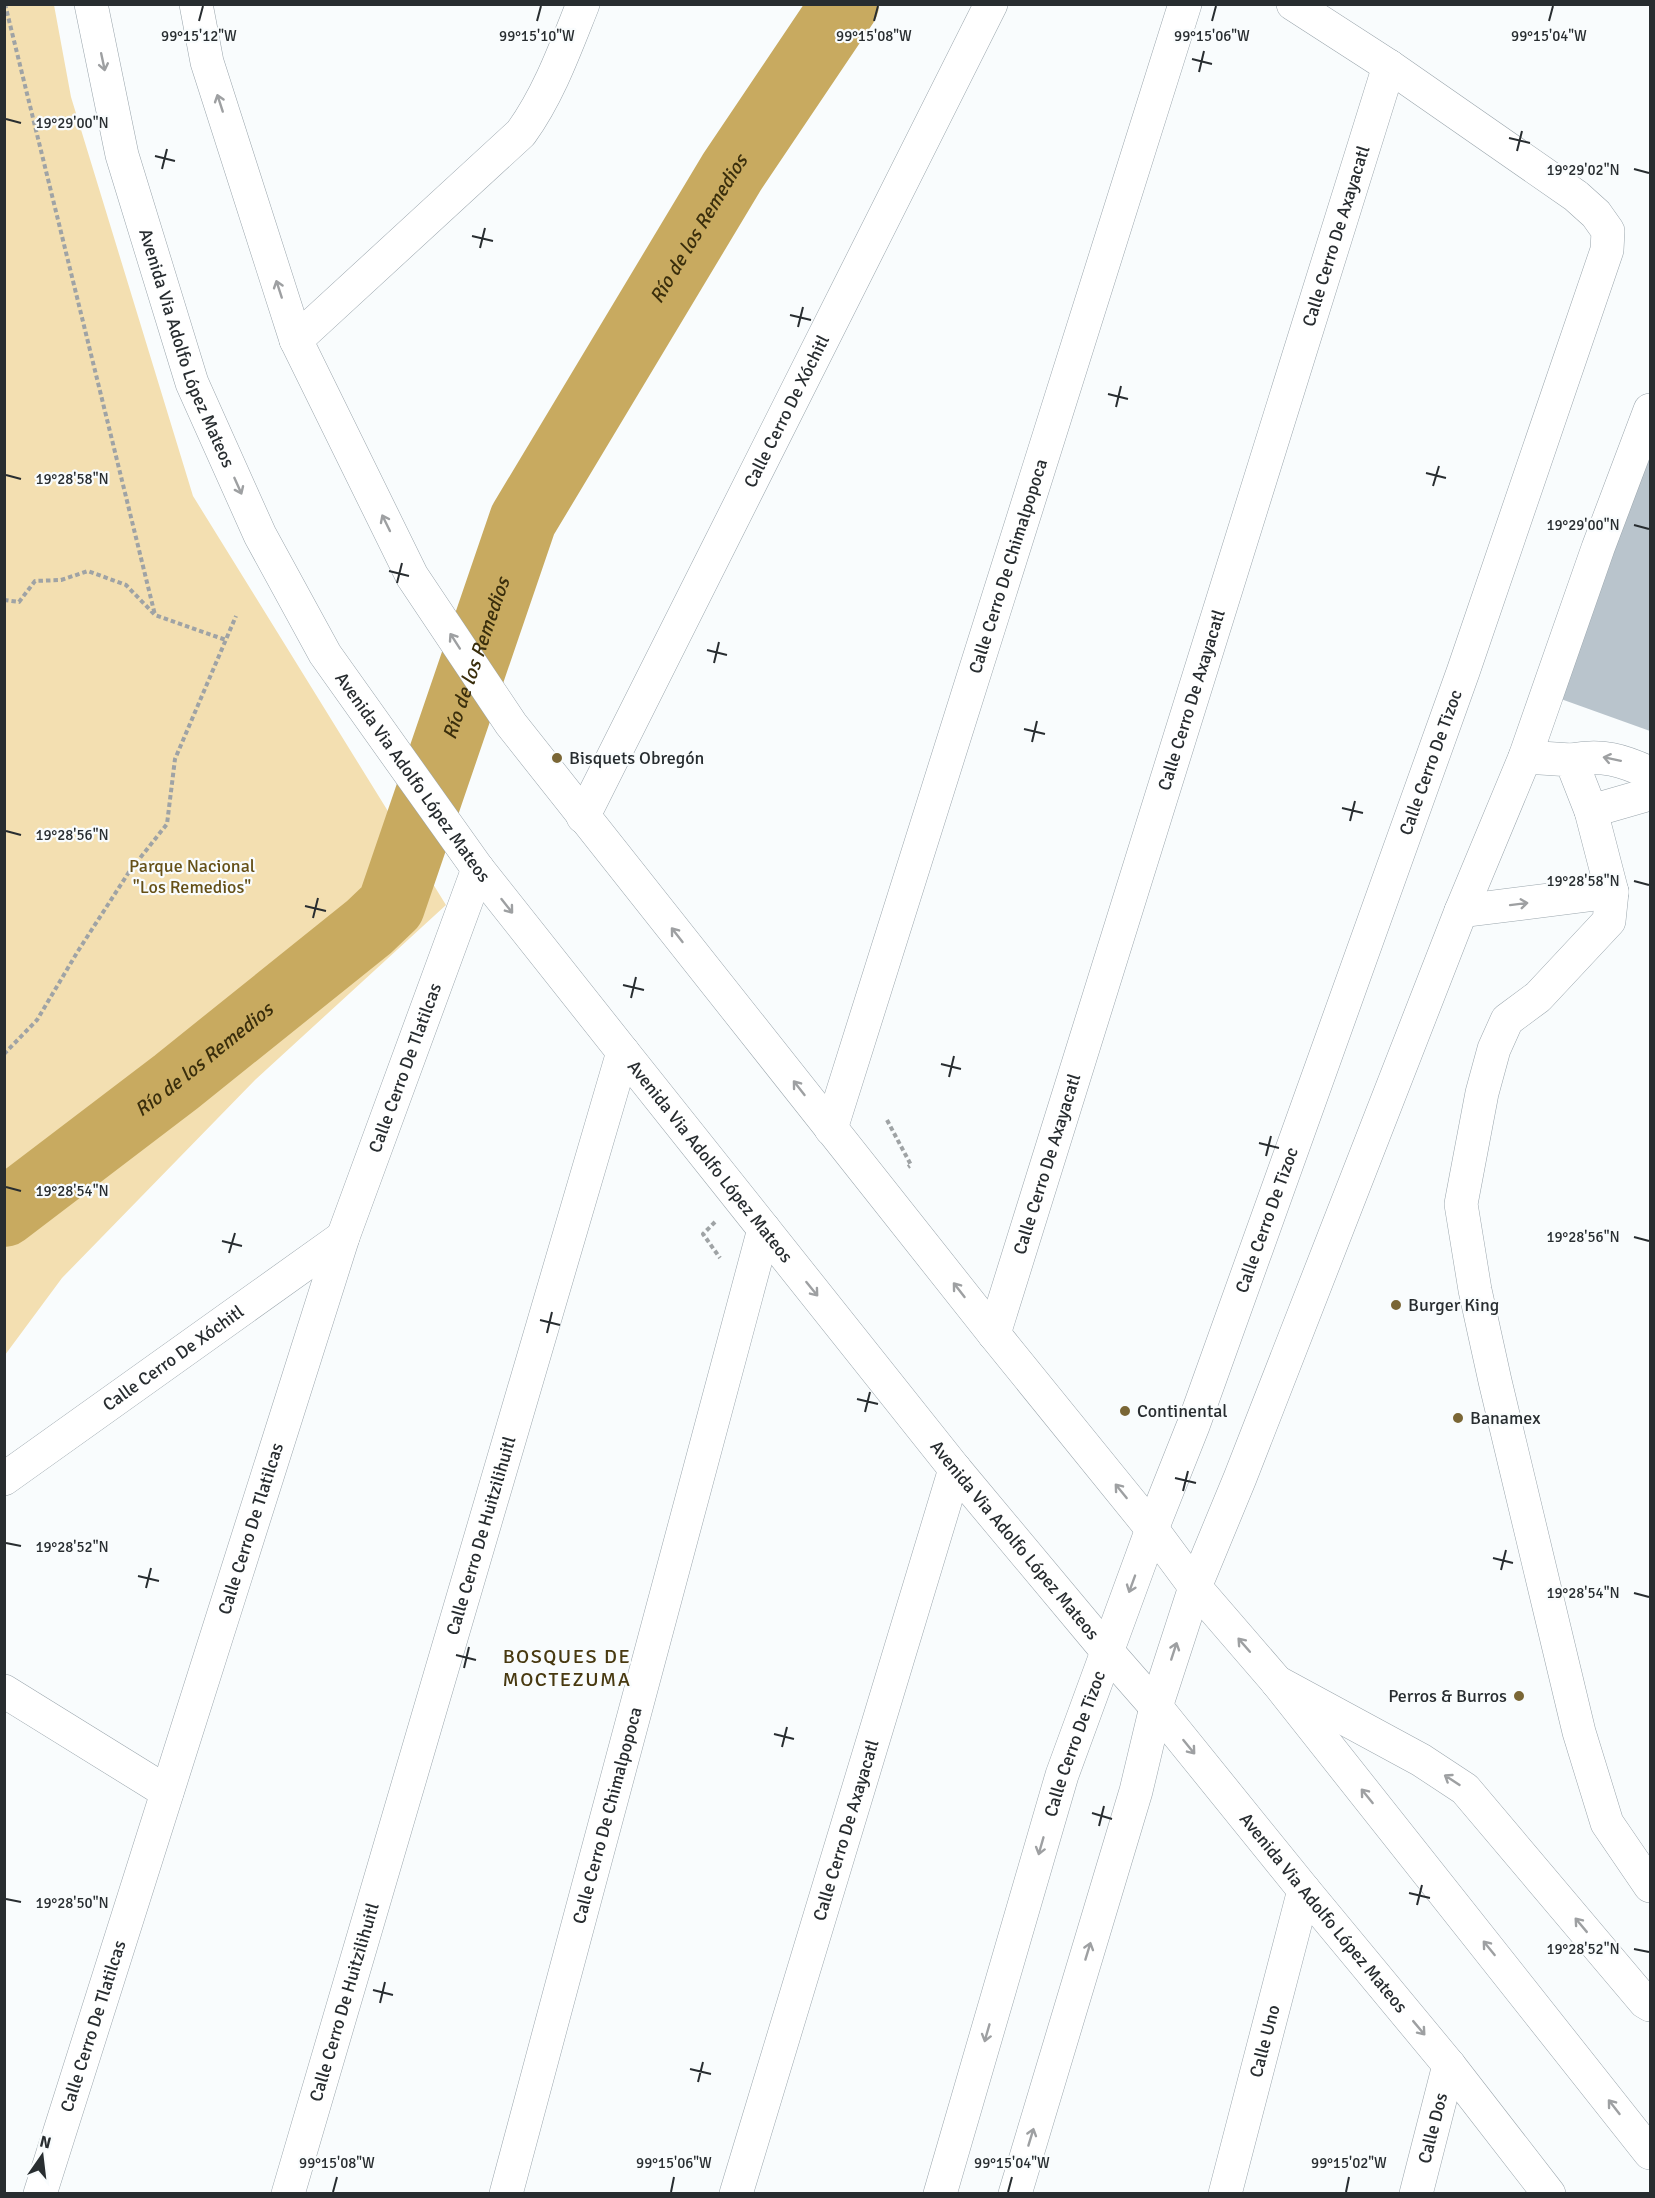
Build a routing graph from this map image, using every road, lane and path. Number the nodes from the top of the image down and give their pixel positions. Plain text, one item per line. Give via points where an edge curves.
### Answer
1 (5, 4) edge
2 (91, 4) edge
3 (196, 4) edge
4 (583, 4) edge
5 (991, 4) edge
6 (1185, 4) edge
7 (1293, 4) edge
8 (1389, 66) junction
9 (296, 340) junction
10 (1650, 410) edge
11 (4, 600) edge
12 (155, 615) junction
13 (236, 616) dead end
14 (226, 640) junction
15 (1525, 757) junction
16 (1571, 760) junction
17 (1650, 773) edge
18 (1650, 794) edge
19 (1591, 811) junction
20 (583, 817) junction
21 (478, 869) junction
22 (1612, 892) junction
23 (1461, 911) junction
24 (623, 1052) junction
25 (4, 1054) edge
26 (887, 1120) dead end
27 (831, 1129) junction
28 (911, 1165) dead end
29 (764, 1229) junction
30 (703, 1234) dead end
31 (343, 1237) junction
32 (722, 1261) dead end
33 (994, 1334) junction
34 (955, 1469) junction
35 (4, 1479) edge
36 (1152, 1529) junction
37 (1195, 1587) junction
38 (1107, 1652) junction
39 (1277, 1682) junction
40 (4, 1691) edge
41 (1156, 1707) junction
42 (167, 1792) junction
43 (1650, 1886) edge
44 (1304, 1890) junction
45 (1650, 2006) edge
46 (1449, 2065) junction
47 (1650, 2153) edge
48 (40, 2193) edge
49 (288, 2193) edge
50 (506, 2193) edge
51 (736, 2193) edge
52 (940, 2193) edge
53 (1015, 2193) edge
54 (1225, 2193) edge
55 (1416, 2193) edge
56 (1549, 2193) edge

1 - 12 path
2 -> 21 street, Avenida Via Adolfo López Mateos via 122,155 192,383 260,535 325,654
9 -> 3 street via 207,62
4 - 9 street via 549,88 521,133
5 - 20 street, Calle Cerro De Xóchitl
6 - 27 street, Calle Cerro De Chimalpopoca
7 - 8 street
8 - 33 street, Calle Cerro De Axayacatl
8 - 36 street, Calle Cerro De Tizoc via 1576,196 1608,231 1606,250 1459,683 1193,1426
20 -> 9 street via 511,724 412,576
10 - 15 street
11 - 12 path via 19,602 35,581 61,580 88,571 126,585
12 - 14 path
13 - 14 path
14 - 25 path via 175,759 167,824 123,882 37,1020
15 - 16 street
15 - 23 street
17 -> 16 street via 1629,763 1593,755
16 - 19 street
18 - 19 street
19 - 22 street
27 -> 20 street
21 -> 24 street, Avenida Via Adolfo López Mateos
21 - 31 street, Calle Cerro De Tlatilcas
23 -> 22 street
22 - 43 street via 1609,921 1538,996 1507,1020 1482,1093 1461,1204 1495,1381 1579,1732 1607,1823
23 - 37 street
24 - 29 street, Avenida Via Adolfo López Mateos
24 - 49 street, Calle Cerro De Huitzilihuitl
26 - 28 path
33 -> 27 street
29 -> 34 street, Avenida Via Adolfo López Mateos
29 - 50 street, Calle Cerro De Chimalpopoca
30 - 32 path
31 - 35 street, Calle Cerro De Xóchitl
31 - 42 street, Calle Cerro De Tlatilcas
36 -> 33 street
34 - 38 street, Avenida Via Adolfo López Mateos
34 - 51 street, Calle Cerro De Axayacatl
36 - 37 street
36 -> 38 street, Calle Cerro De Tizoc
39 -> 37 street
41 -> 37 street
38 - 41 street, Avenida Via Adolfo López Mateos
38 -> 52 street, Calle Cerro De Tizoc via 1062,1775
45 -> 39 street via 1465,1789 1421,1760
47 -> 39 street
40 - 42 street
41 -> 44 street, Avenida Via Adolfo López Mateos
53 -> 41 street via 1136,1791
42 - 48 street, Calle Cerro De Tlatilcas
44 -> 46 street, Avenida Via Adolfo López Mateos
44 - 54 street, Calle Uno
46 - 55 street, Calle Dos
46 - 56 street, Avenida Via Adolfo López Mateos

